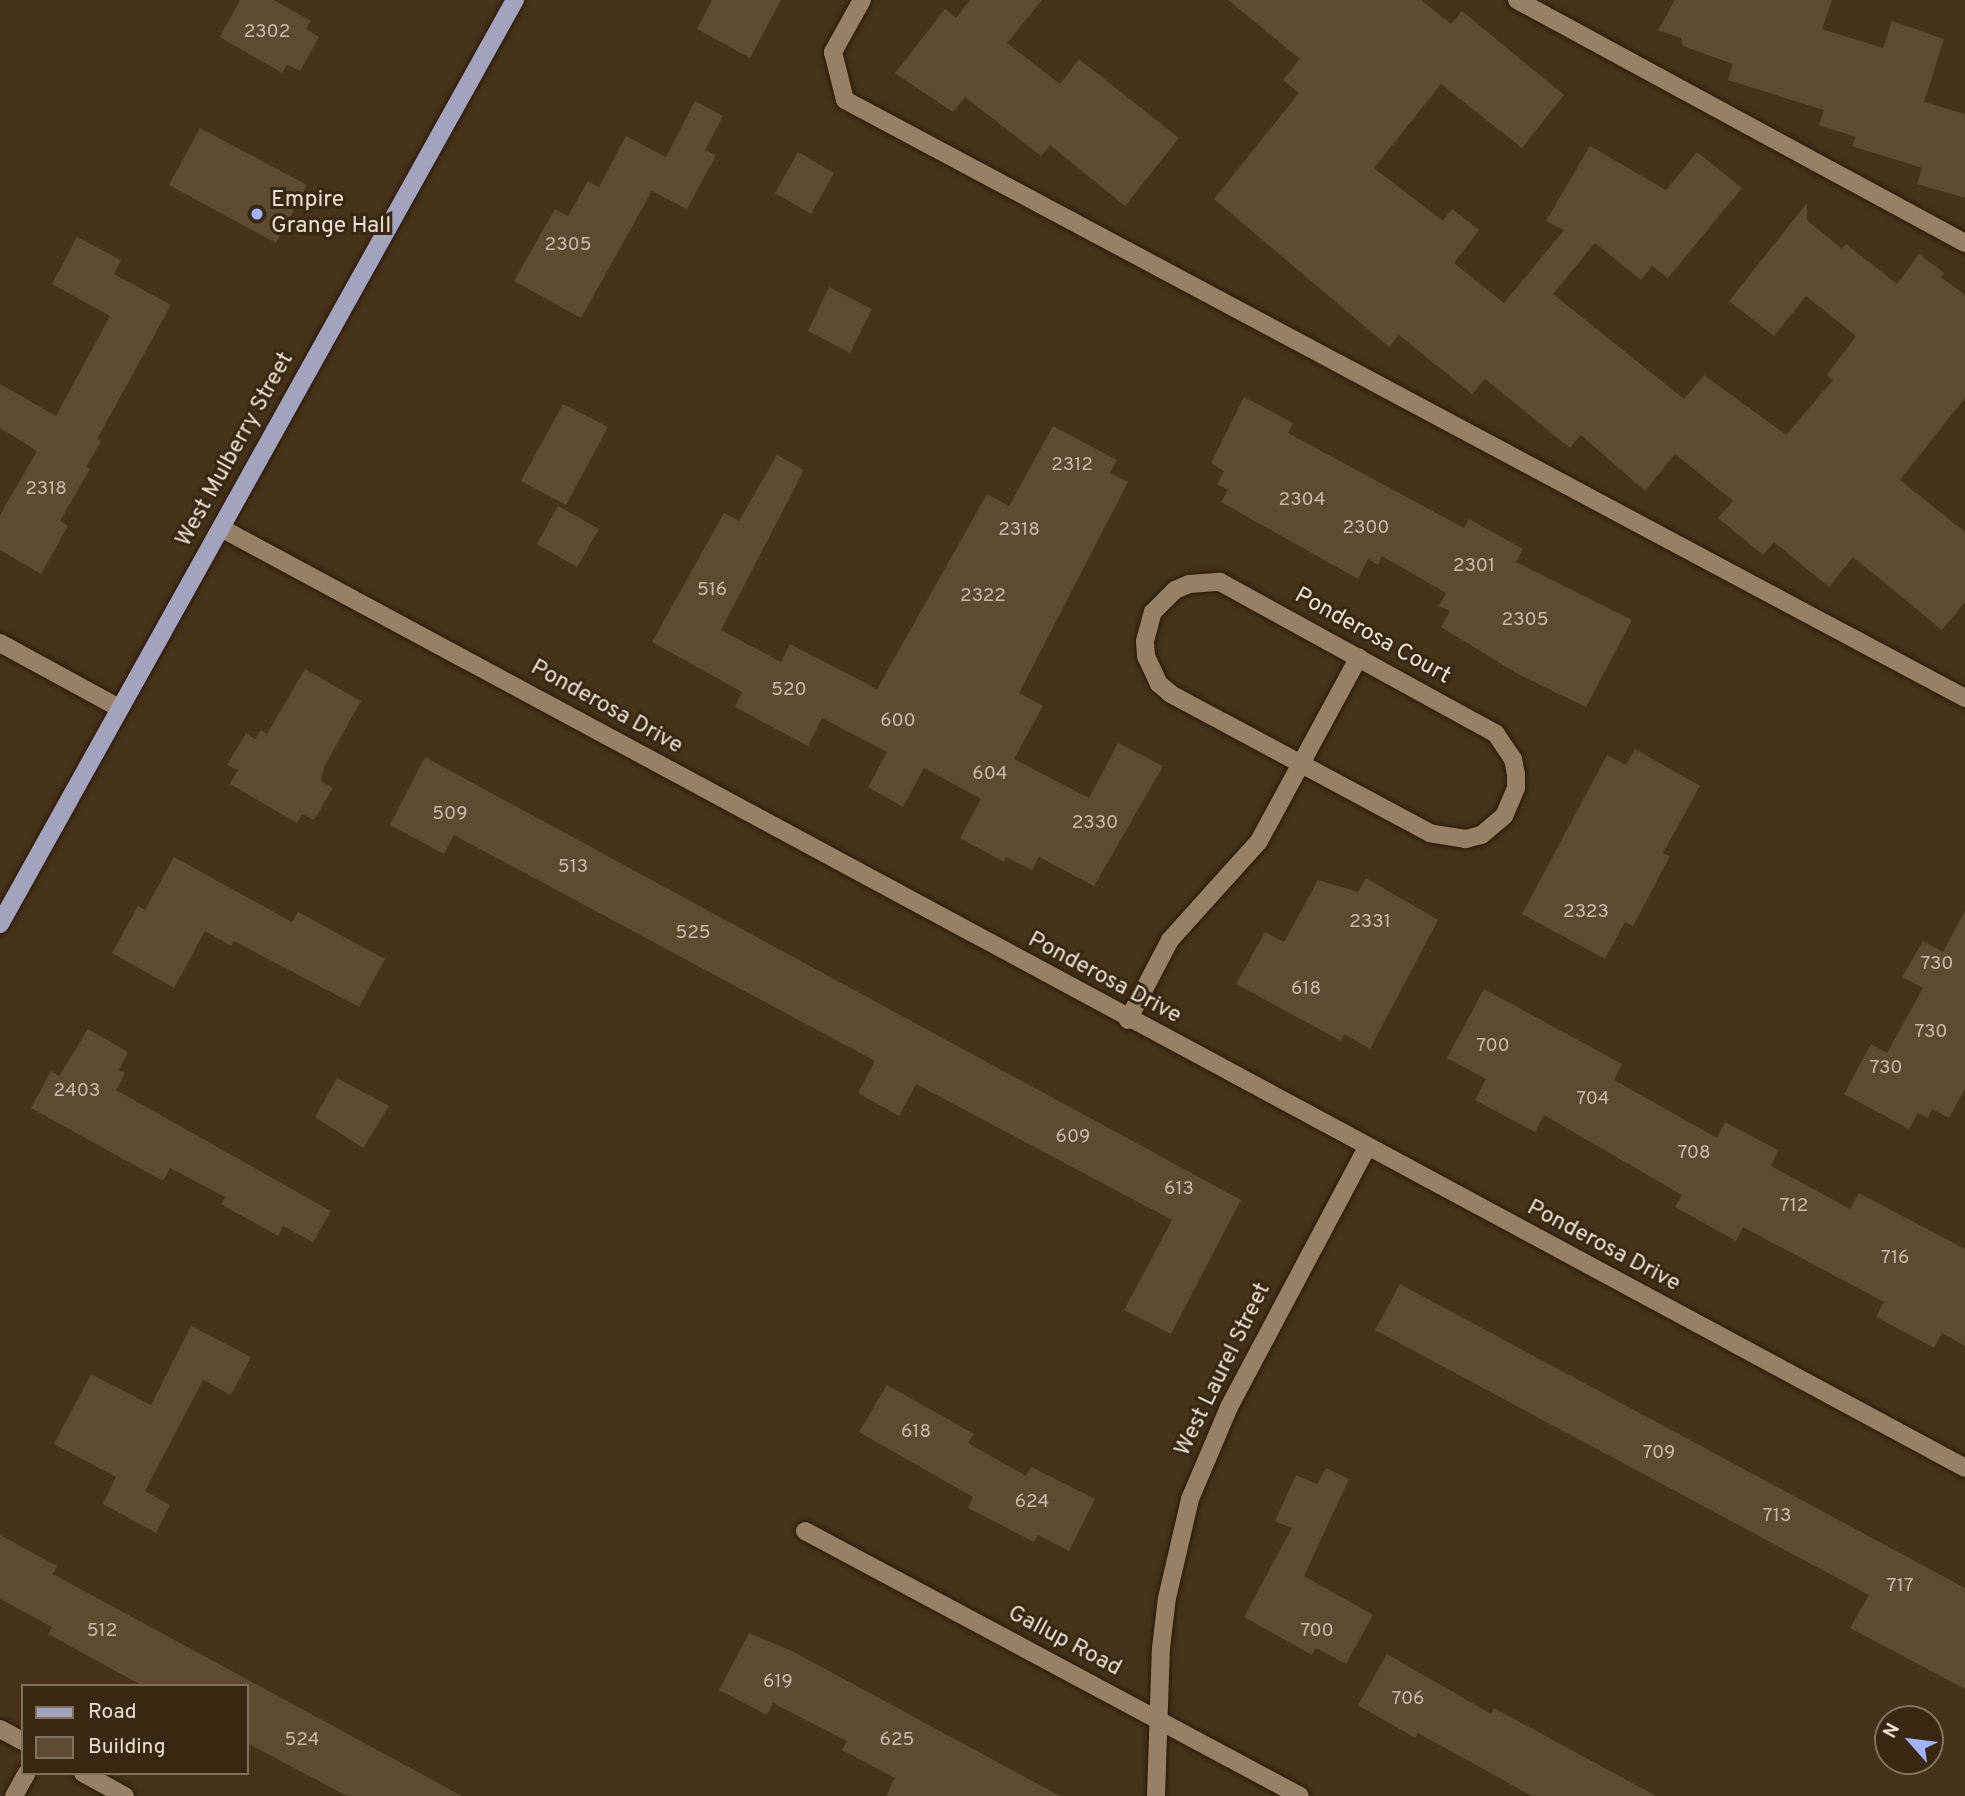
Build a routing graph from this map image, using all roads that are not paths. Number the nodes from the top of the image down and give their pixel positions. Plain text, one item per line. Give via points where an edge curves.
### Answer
1 (515, 0) edge
2 (862, 0) edge
3 (1517, 0) edge
4 (1965, 243) edge
5 (221, 528) junction
6 (0, 643) edge
7 (1359, 657) junction
8 (1965, 698) edge
9 (119, 708) junction
10 (1300, 764) junction
11 (0, 924) edge
12 (1128, 1020) junction
13 (1367, 1148) junction
14 (1965, 1468) edge
15 (805, 1531) dead end
16 (1158, 1720) junction
17 (0, 1728) edge
18 (21, 1740) edge
19 (26, 1775) edge
20 (87, 1775) edge
21 (14, 1796) edge
22 (125, 1796) edge
23 (1156, 1796) edge
24 (1300, 1796) edge

1 - 5 main road, West Mulberry Street
2 - 8 street via 832,52 845,100
3 - 4 street
5 - 9 main road, West Mulberry Street
5 - 12 street, Ponderosa Drive
6 - 9 street
7 - 10 street
7 - 10 street, Ponderosa Court via 1220,582 1182,587 1153,612 1147,626 1146,656 1160,684
7 - 10 street, Ponderosa Court via 1496,734 1513,759 1516,788 1512,803 1499,821 1480,835 1451,839 1430,833
9 - 11 main road, West Mulberry Street
10 - 12 street via 1259,841 1170,940
12 - 13 street, Ponderosa Drive
13 - 14 street, Ponderosa Drive
13 - 16 street, West Laurel Street via 1229,1406 1195,1488 1167,1598
15 - 16 street, Gallup Road
16 - 23 street, West Laurel Street
16 - 24 street, Gallup Road
17 - 18 street
19 - 21 street
20 - 22 street

